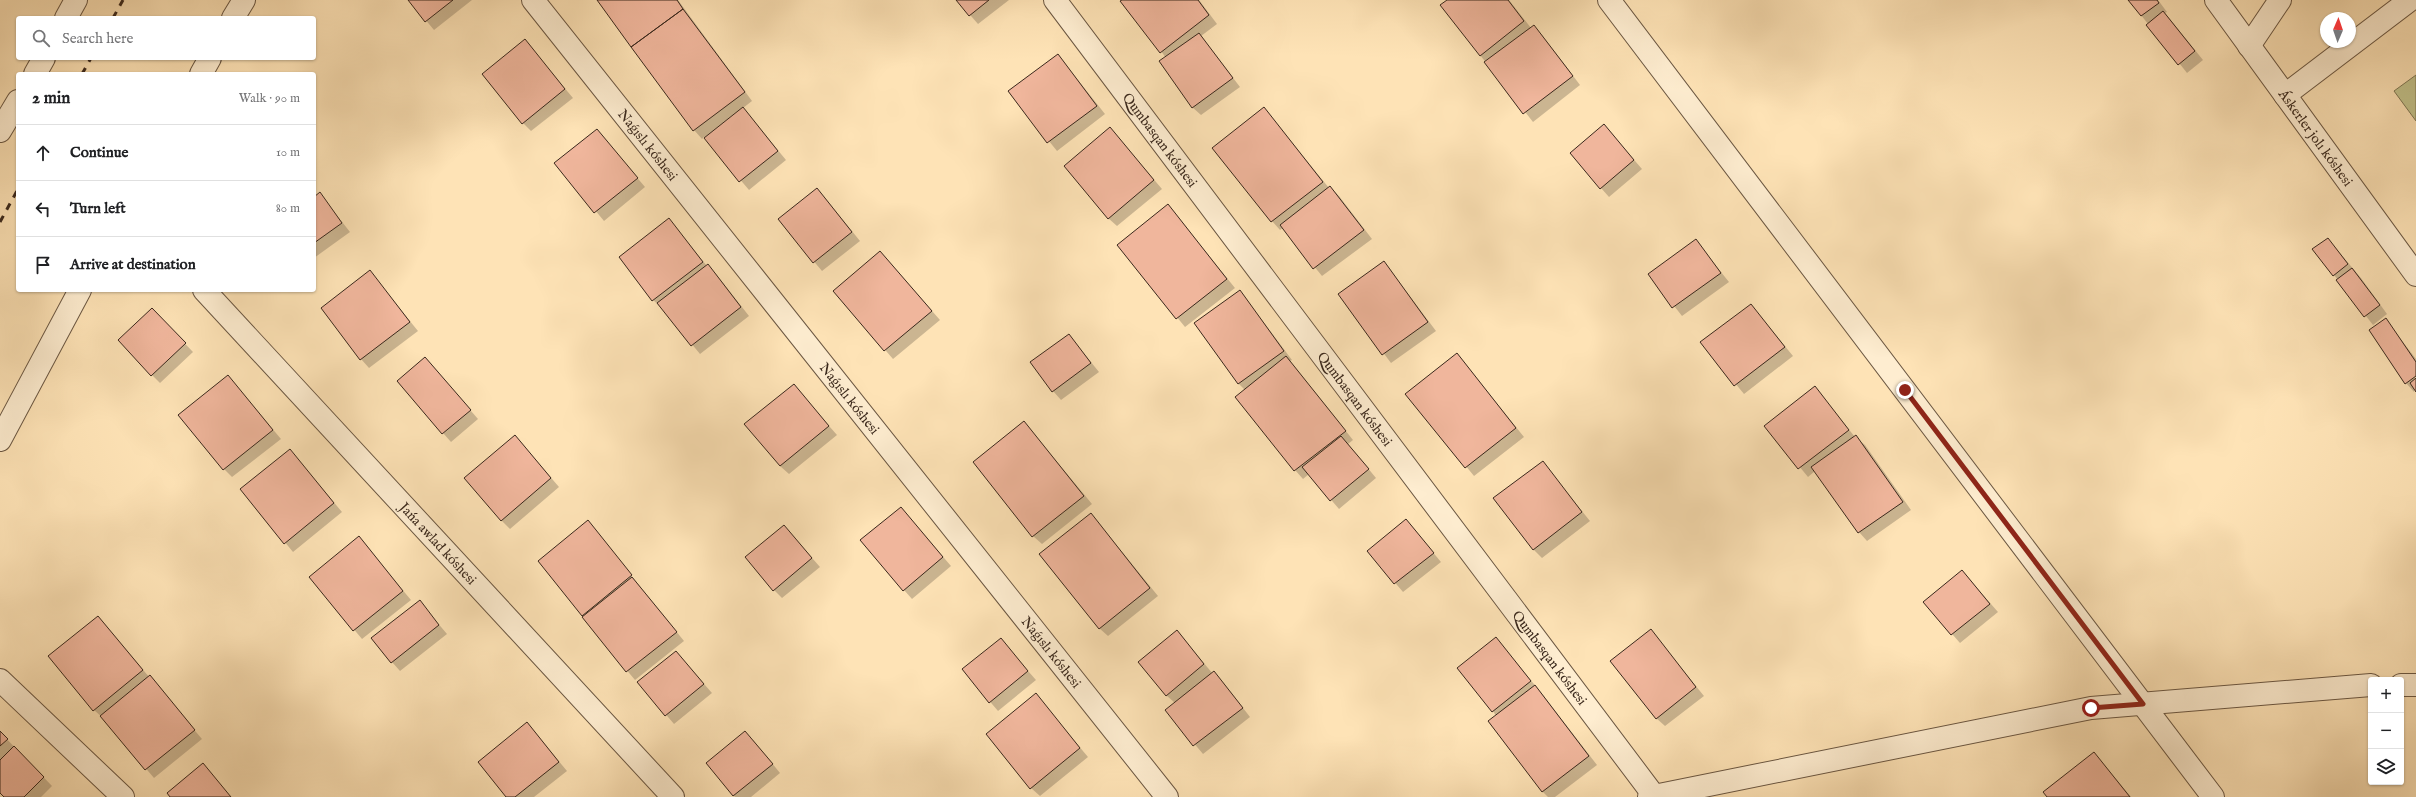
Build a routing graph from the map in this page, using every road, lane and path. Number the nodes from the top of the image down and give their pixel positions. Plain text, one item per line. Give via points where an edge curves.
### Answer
1 (76, 0) edge
2 (244, 0) edge
3 (534, 0) edge
4 (1055, 0) edge
5 (1609, 0) edge
6 (2216, 0) edge
7 (2280, 0) edge
8 (2410, 0) edge
9 (67, 16) edge
10 (234, 16) edge
11 (2249, 46) junction
12 (43, 60) edge
13 (209, 60) edge
14 (35, 72) edge
15 (202, 72) edge
16 (2285, 95) junction
17 (16, 105) edge
18 (0, 131) edge
19 (2416, 275) edge
20 (79, 292) edge
21 (206, 292) edge
22 (0, 440) edge
23 (0, 680) edge
24 (2368, 685) edge
25 (2404, 685) edge
26 (2416, 685) edge
27 (2143, 704) junction
28 (123, 797) edge
29 (673, 797) edge
30 (1167, 797) edge
31 (1653, 797) edge
32 (2212, 797) edge

1 - 9 street
2 - 10 street
3 - 30 street, Naǵıslı kóshesi
4 - 31 street, Qumbasqan kóshesi
5 - 27 street
6 - 11 street, Áskerler jolı kóshesi
7 - 11 street
8 - 16 street
11 - 16 street, Áskerler jolı kóshesi
12 - 14 street
13 - 15 street
16 - 19 street, Áskerler jolı kóshesi
17 - 18 street
20 - 22 street
21 - 29 street, Jańa awlad kóshesi
23 - 28 street
24 - 27 street
25 - 26 street
27 - 31 street via 2091,708
27 - 32 street

